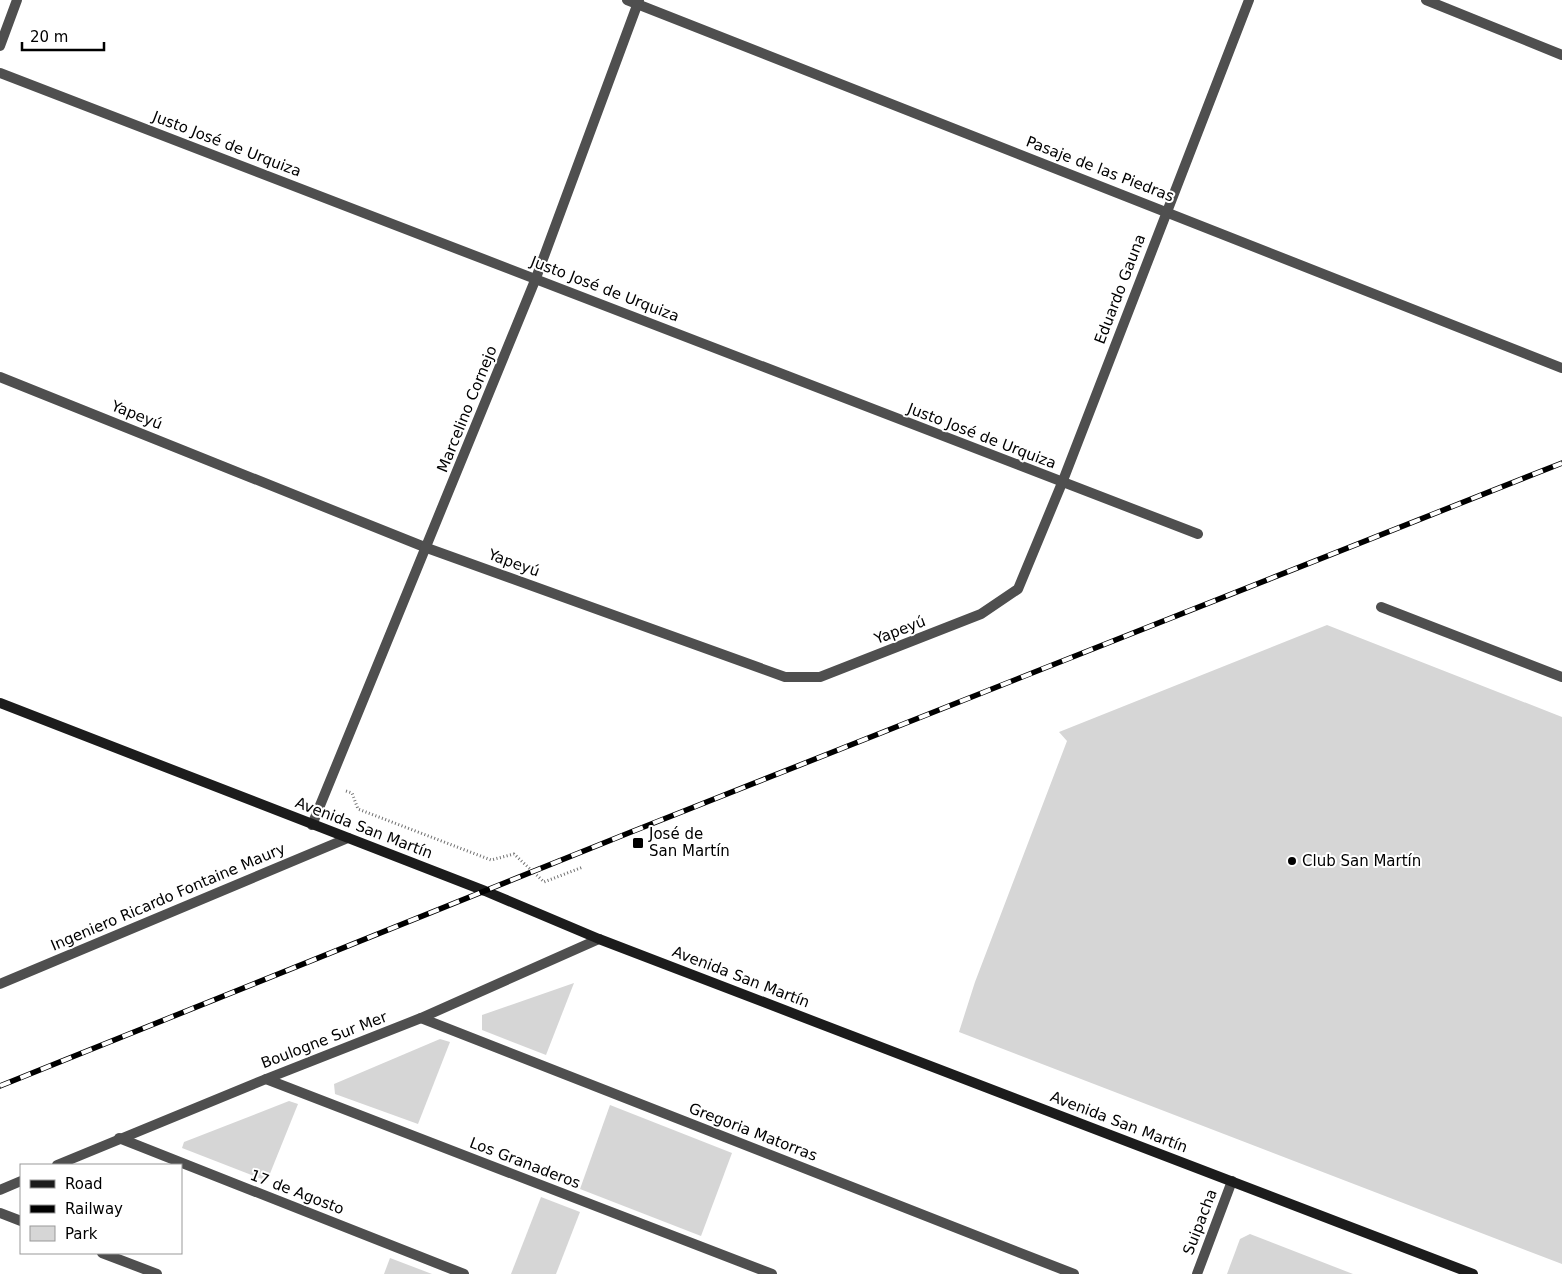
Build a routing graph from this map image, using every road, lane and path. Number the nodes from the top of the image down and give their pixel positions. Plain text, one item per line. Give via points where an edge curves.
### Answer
1 (17, 0) edge
2 (627, 0) edge
3 (1249, 0) edge
4 (1426, 0) edge
5 (639, 2) edge
6 (0, 46) edge
7 (1562, 55) edge
8 (0, 73) edge
9 (1166, 211) junction
10 (536, 278) junction
11 (1562, 368) edge
12 (0, 377) edge
13 (1062, 483) junction
14 (1198, 534) dead end
15 (427, 548) junction
16 (1018, 589) joint
17 (1381, 606) dead end
18 (1562, 678) edge
19 (0, 703) edge
20 (329, 784) junction
21 (312, 824) junction
22 (348, 838) junction
23 (583, 867) dead end
24 (599, 940) junction
25 (0, 984) edge
26 (421, 1018) junction
27 (266, 1079) junction
28 (119, 1138) junction
29 (59, 1164) edge
30 (20, 1181) edge
31 (1232, 1182) junction
32 (0, 1190) edge
33 (0, 1213) edge
34 (20, 1221) edge
35 (105, 1254) edge
36 (157, 1274) edge
37 (464, 1274) edge
38 (772, 1274) edge
39 (1074, 1274) edge
40 (1197, 1274) edge
41 (1473, 1274) edge

1 - 6 street
2 - 5 street, Pasaje de las Piedras
3 - 9 street, Eduardo Gauna
4 - 7 street
5 - 9 street, Pasaje de las Piedras
5 - 10 street, Marcelino Cornejo
8 - 10 street, Justo José de Urquiza
9 - 11 street, Pasaje de las Piedras
9 - 13 street, Eduardo Gauna
10 - 13 street, Justo José de Urquiza
10 - 15 street, Marcelino Cornejo
12 - 15 street, Yapeyú
13 - 14 street, Justo José de Urquiza
13 - 16 street, Eduardo Gauna
15 - 16 street, Yapeyú via 786,677 820,677 981,614
15 - 20 street, Marcelino Cornejo
17 - 18 street
19 - 21 main road, Avenida San Martín
20 - 21 street, Marcelino Cornejo
20 - 23 path via 352,793 358,808 491,860 514,854 544,882
21 - 22 main road, Avenida San Martín
22 - 24 main road, Avenida San Martín
22 - 25 street, Ingeniero Ricardo Fontaine Maury
24 - 26 street, Boulogne Sur Mer
24 - 31 main road, Avenida San Martín
26 - 27 street, Boulogne Sur Mer
26 - 39 street, Gregoria Matorras
27 - 28 street, Boulogne Sur Mer
27 - 38 street, Los Granaderos
28 - 29 street, Boulogne Sur Mer
28 - 37 street, 17 de Agosto
30 - 32 street
31 - 40 street, Suipacha
31 - 41 main road, Avenida San Martín
33 - 34 street
35 - 36 street

